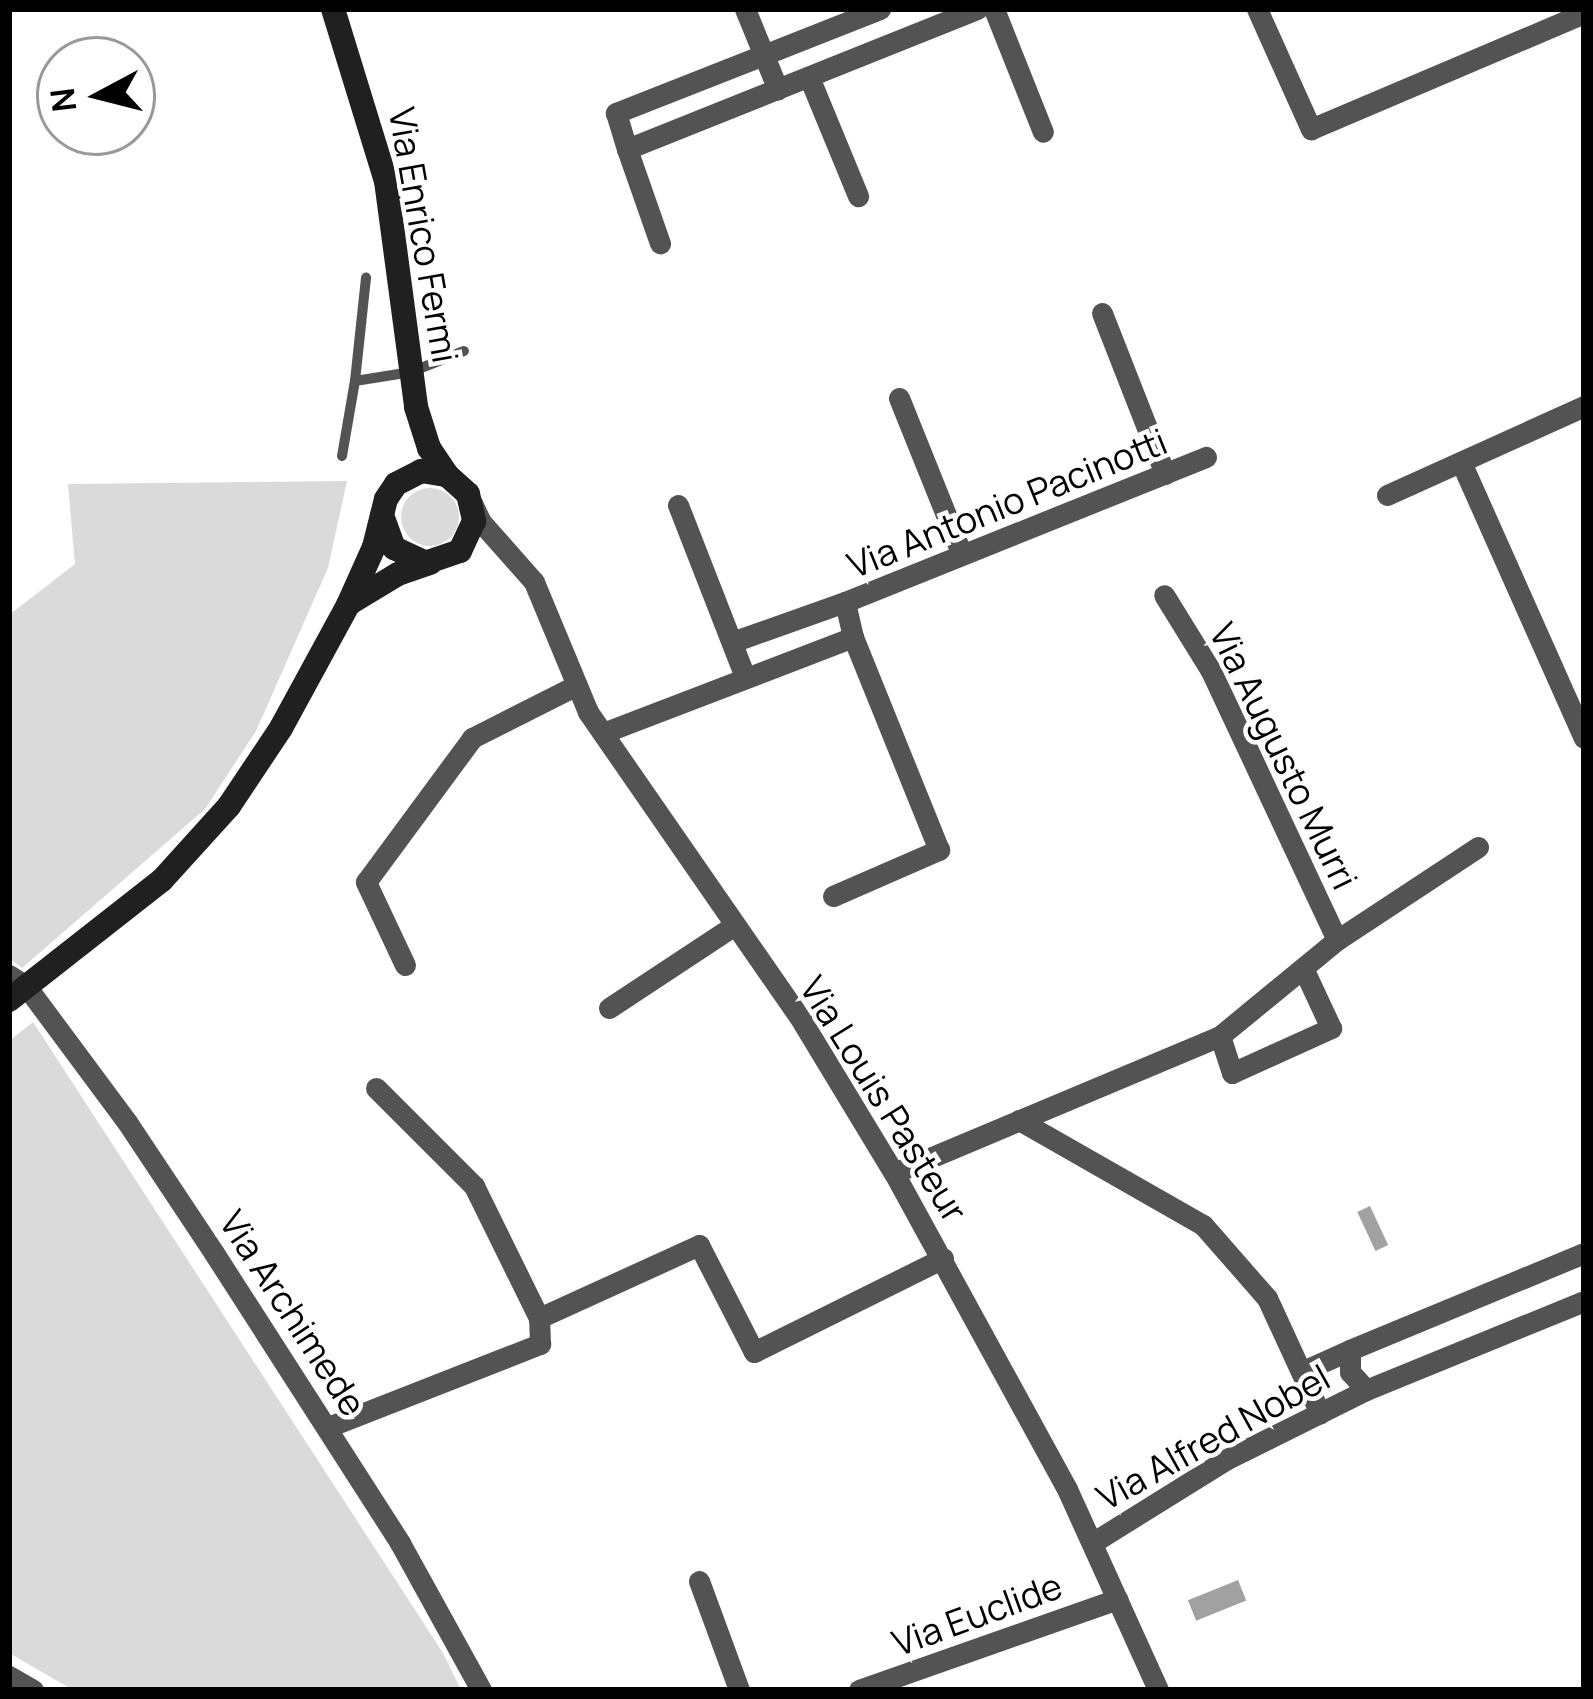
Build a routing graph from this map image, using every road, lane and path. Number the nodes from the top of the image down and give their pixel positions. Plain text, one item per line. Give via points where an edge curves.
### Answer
1 (333, 9) edge
2 (745, 9) edge
3 (880, 9) edge
4 (977, 9) edge
5 (994, 9) edge
6 (1257, 9) edge
7 (1584, 13) edge
8 (764, 56) junction
9 (809, 77) junction
10 (778, 89) junction
11 (1043, 132) dead end
12 (627, 149) junction
13 (857, 196) dead end
14 (660, 243) dead end
15 (366, 278) dead end
16 (1102, 313) dead end
17 (464, 351) dead end
18 (411, 372) junction
19 (355, 381) junction
20 (899, 398) dead end
21 (416, 406) junction
22 (1584, 406) edge
23 (342, 455) dead end
24 (1206, 457) dead end
25 (1461, 462) junction
26 (1165, 474) junction
27 (448, 476) junction
28 (395, 485) junction
29 (1387, 495) dead end
30 (472, 503) junction
31 (678, 505) dead end
32 (382, 515) junction
33 (961, 552) junction
34 (456, 554) junction
35 (430, 563) junction
36 (519, 563) junction
37 (1164, 595) dead end
38 (845, 602) junction
39 (348, 604) junction
40 (853, 637) junction
41 (732, 642) junction
42 (745, 677) junction
43 (575, 686) junction
44 (603, 734) junction
45 (1584, 738) edge
46 (1478, 848) dead end
47 (833, 896) dead end
48 (732, 927) junction
49 (1336, 940) junction
50 (405, 965) dead end
51 (1303, 968) junction
52 (15, 987) edge
53 (609, 1008) dead end
54 (1220, 1036) junction
55 (376, 1088) dead end
56 (1018, 1120) junction
57 (894, 1172) junction
58 (1584, 1253) edge
59 (943, 1258) junction
60 (1584, 1301) edge
61 (539, 1318) junction
62 (1350, 1350) junction
63 (1303, 1371) junction
64 (1366, 1390) junction
65 (1320, 1413) junction
66 (328, 1427) junction
67 (1092, 1543) junction
68 (699, 1581) dead end
69 (1117, 1599) junction
70 (9, 1676) edge
71 (33, 1690) edge
72 (482, 1690) edge
73 (740, 1690) edge
74 (859, 1690) edge
75 (1158, 1690) edge

1 - 18 street, Via Enrico Fermi via 386,182
2 - 8 street
3 - 8 street
4 - 9 street
5 - 11 street
6 - 7 street via 1311,129
8 - 10 street
8 - 12 street via 616,112
9 - 10 street
9 - 13 street
10 - 12 street
12 - 14 street
15 - 19 lane
16 - 26 street
17 - 18 lane
18 - 19 lane
18 - 21 street, Via Enrico Fermi
19 - 23 lane
20 - 33 street
21 - 27 street, Via Enrico Fermi
21 - 28 street, Via Enrico Fermi
22 - 25 street
24 - 26 street, Via Antonio Pacinotti
25 - 29 street
25 - 45 street
26 - 33 street, Via Antonio Pacinotti
27 - 28 street via 421,471
27 - 30 street
28 - 32 street
30 - 34 street via 472,533
30 - 36 street, Via Louis Pasteur
31 - 41 street
32 - 35 street via 394,548
32 - 39 street
33 - 38 street, Via Antonio Pacinotti
34 - 35 street
34 - 36 street via 488,552
35 - 39 street
36 - 43 street, Via Louis Pasteur
37 - 49 street, Via Augusto Murri via 1211,671
38 - 40 street, Via Antonio Pacinotti
38 - 41 street
39 - 52 street via 280,728 210,830 143,897
40 - 42 street, Via Antonio Pacinotti
40 - 47 street via 939,850
41 - 42 street
42 - 44 street, Via Antonio Pacinotti
43 - 44 street, Via Louis Pasteur
43 - 50 street via 472,738 366,882
44 - 48 street, Via Louis Pasteur
46 - 49 street
48 - 53 street
48 - 57 street, Via Louis Pasteur
49 - 51 street, Via Augusto Murri
51 - 54 street, Via Augusto Murri
51 - 54 street via 1331,1028 1232,1073
52 - 66 street, Via Archimede via 128,1122
54 - 56 street, Via Augusto Murri
55 - 61 street via 474,1186
56 - 57 street, Via Augusto Murri
56 - 63 street via 1203,1225 1268,1298
57 - 59 street, Via Louis Pasteur
58 - 62 street, Via Alfred Nobel
59 - 61 street via 754,1352 699,1245
59 - 67 street, Via Louis Pasteur
60 - 64 street, Via Alfred Nobel
61 - 66 street via 540,1344
62 - 63 street, Via Alfred Nobel
62 - 64 street, Via Alfred Nobel via 1350,1372
63 - 65 street
64 - 65 street, Via Alfred Nobel
65 - 67 street, Via Alfred Nobel via 1227,1459
66 - 72 street, Via Archimede
67 - 69 street, Via Louis Pasteur
68 - 73 street
69 - 74 street, Via Euclide
69 - 75 street, Via Louis Pasteur
70 - 71 street

